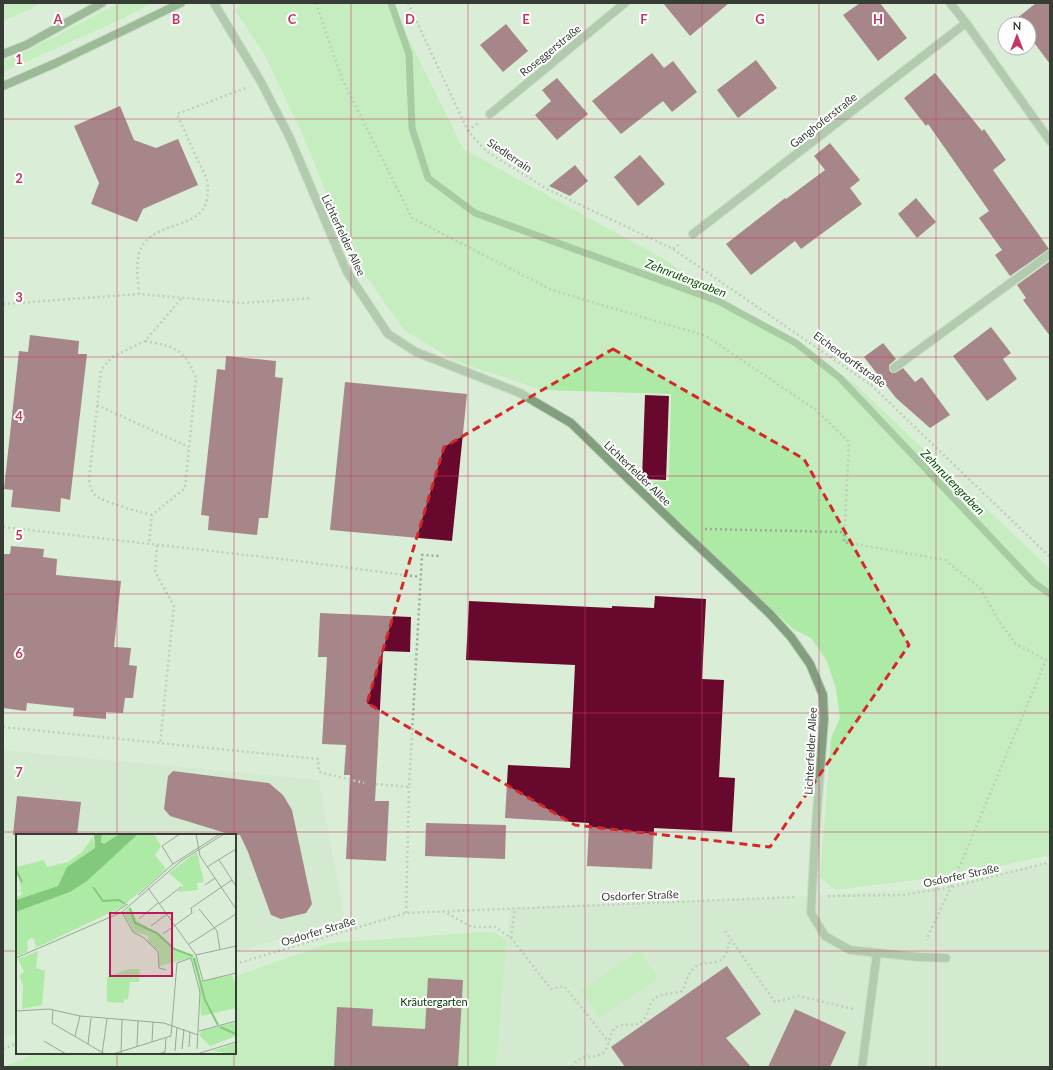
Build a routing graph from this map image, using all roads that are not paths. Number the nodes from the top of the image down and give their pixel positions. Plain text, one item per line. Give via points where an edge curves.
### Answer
1 (102, 3) edge
2 (181, 3) edge
3 (214, 3) edge
4 (625, 3) edge
5 (950, 3) edge
6 (966, 23) junction
7 (3, 54) edge
8 (3, 86) edge
9 (490, 114) dead end
10 (1050, 141) edge
11 (693, 234) dead end
12 (1050, 254) edge
13 (894, 368) dead end
14 (876, 953) junction
15 (946, 958) dead end
16 (862, 1067) edge

1 - 7 main road via 26,45
2 - 8 main road
3 - 14 street, Lichterfelder Allee via 261,82 290,138 347,272 388,334 416,352 520,393 571,423 770,614 791,637 810,664 824,695 811,913 825,936 850,950
4 - 9 street, Roseggerstraße
5 - 6 street
6 - 10 street
6 - 11 street, Ganghoferstraße
12 - 13 street, Eichendorffstraße
14 - 15 street, Lichterfelder Allee
14 - 16 street

